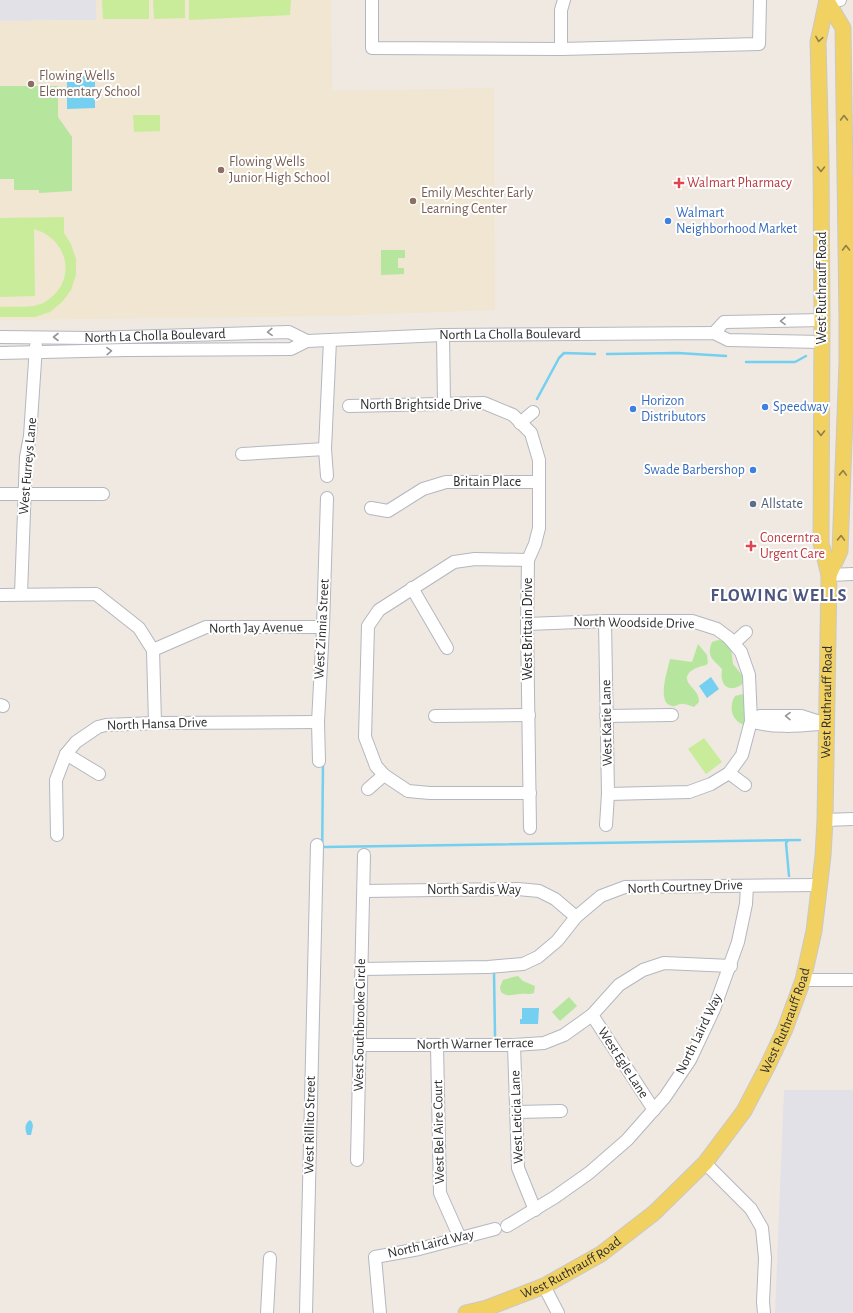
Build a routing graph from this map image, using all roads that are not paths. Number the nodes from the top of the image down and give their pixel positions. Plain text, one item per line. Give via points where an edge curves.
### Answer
1 (372, 0) edge
2 (564, 0) edge
3 (760, 0) edge
4 (832, 0) edge
5 (561, 50) junction
6 (822, 320) junction
7 (850, 320) edge
8 (714, 333) junction
9 (443, 335) junction
10 (0, 337) edge
11 (36, 337) junction
12 (330, 340) junction
13 (307, 342) junction
14 (822, 342) junction
15 (850, 343) edge
16 (36, 353) junction
17 (0, 354) edge
18 (444, 403) junction
19 (349, 406) dead end
20 (533, 412) dead end
21 (520, 423) junction
22 (531, 433) joint
23 (325, 449) junction
24 (242, 454) dead end
25 (327, 476) dead end
26 (539, 482) junction
27 (0, 494) edge
28 (24, 494) junction
29 (103, 494) dead end
30 (327, 498) dead end
31 (371, 508) dead end
32 (528, 560) junction
33 (853, 574) edge
34 (829, 575) junction
35 (412, 588) junction
36 (21, 594) junction
37 (0, 595) edge
38 (605, 621) junction
39 (527, 624) junction
40 (323, 627) junction
41 (746, 632) dead end
42 (734, 644) junction
43 (447, 648) dead end
44 (153, 650) junction
45 (529, 715) junction
46 (672, 715) dead end
47 (435, 716) dead end
48 (606, 716) junction
49 (750, 721) junction
50 (318, 722) junction
51 (155, 723) junction
52 (826, 724) junction
53 (66, 754) junction
54 (319, 761) dead end
55 (729, 773) junction
56 (99, 774) dead end
57 (384, 776) junction
58 (745, 785) dead end
59 (368, 789) dead end
60 (530, 793) junction
61 (608, 794) junction
62 (853, 819) edge
63 (825, 820) junction
64 (606, 824) dead end
65 (530, 828) dead end
66 (57, 835) dead end
67 (317, 845) dead end
68 (364, 855) dead end
69 (820, 885) junction
70 (747, 886) junction
71 (364, 891) junction
72 (576, 917) junction
73 (731, 966) junction
74 (362, 969) junction
75 (803, 980) junction
76 (853, 980) edge
77 (592, 1015) junction
78 (360, 1045) junction
79 (514, 1045) junction
80 (437, 1046) junction
81 (654, 1110) junction
82 (561, 1111) dead end
83 (517, 1112) junction
84 (357, 1160) dead end
85 (705, 1164) junction
86 (535, 1210) junction
87 (460, 1238) junction
88 (270, 1258) dead end
89 (544, 1286) junction
90 (268, 1313) edge
91 (306, 1313) edge
92 (380, 1313) edge
93 (466, 1313) edge
94 (558, 1313) edge
95 (764, 1313) edge

1 - 5 street via 372,48
2 - 5 street via 560,10
3 - 5 street via 759,44
4 -> 6 main road, West Ruthrauff Road via 818,42
7 -> 4 main road, West Ruthrauff Road via 843,28
6 - 7 main road
6 -> 8 street via 724,322
6 - 14 main road, West Ruthrauff Road
7 - 15 main road, West Ruthrauff Road
8 - 9 street, North La Cholla Boulevard
8 - 14 street, North La Cholla Boulevard via 728,340
9 - 12 street, North La Cholla Boulevard
9 - 18 street
10 - 11 street, North La Cholla Boulevard
13 -> 11 street, North La Cholla Boulevard via 290,332 92,338
11 - 16 street, West Furreys Lane
12 - 13 street, North La Cholla Boulevard
12 - 23 street
16 -> 13 street, North La Cholla Boulevard via 291,348
14 - 15 main road, North La Cholla Boulevard
14 -> 34 main road, West Ruthrauff Road via 821,543
34 -> 15 main road, West Ruthrauff Road via 840,551
16 - 17 street, North La Cholla Boulevard
16 - 28 street, West Furreys Lane
18 - 19 street, North Brightside Drive
18 - 21 street, North Brightside Drive via 484,403 513,415
20 - 21 street
21 - 22 street, North Brightside Drive
22 - 26 street, West Brittain Drive via 539,460
23 - 24 street
23 - 25 street
26 - 31 street, Britain Place via 446,482 423,489 388,511
26 - 32 street, West Brittain Drive via 539,528
27 - 28 street
28 - 29 street
28 - 36 street, West Furreys Lane
30 - 40 street, West Zinnia Street
32 - 35 street via 476,559 454,562
32 - 39 street, West Brittain Drive
33 - 34 street
34 - 52 main road, West Ruthrauff Road
35 - 43 street
35 - 57 street via 379,610 368,626 365,737 376,766
36 - 37 street
36 - 44 street via 96,594 139,628
38 - 39 street, North Woodside Drive
38 - 42 street, North Woodside Drive via 692,621 717,629
38 - 48 street, West Katie Lane
39 - 45 street, West Brittain Drive
40 - 44 street, North Jay Avenue via 206,627
40 - 50 street, West Zinnia Street
41 - 42 street
42 - 49 street, North Woodside Drive via 741,652 749,675
44 - 51 street
45 - 47 street
45 - 60 street, West Brittain Drive
46 - 48 street
48 - 61 street, West Katie Lane
49 - 52 street via 760,716 801,716
49 - 55 street, North Woodside Drive via 742,755
50 - 51 street, North Hansa Drive
50 - 54 street, West Zinnia Street
51 - 53 street, North Hansa Drive via 98,727 76,742
52 - 63 main road, West Ruthrauff Road
53 - 56 street
53 - 66 street, North Hansa Drive via 56,780
55 - 58 street
55 - 61 street via 711,784 689,792
57 - 59 street
57 - 60 street via 408,791
60 - 65 street, West Brittain Drive
61 - 64 street, West Katie Lane
62 - 63 street
63 - 69 main road, West Ruthrauff Road
67 - 91 street, West Rillito Street
68 - 71 street, West Southbrooke Circle
69 - 70 street, North Courtney Drive
69 - 75 main road, West Ruthrauff Road via 814,931
70 - 72 street, North Courtney Drive via 625,888 601,896
70 - 73 street, North Laird Way via 746,904
71 - 72 street, North Sardis Way via 539,891 555,899
71 - 74 street, West Southbrooke Circle
72 - 74 street, North Courtney Drive via 558,941 538,957 523,964
73 - 77 street, North Warner Terrace via 664,963 643,970 620,985
73 - 81 street, North Laird Way via 690,1060
74 - 78 street, West Southbrooke Circle
75 - 76 street
75 - 85 main road, West Ruthrauff Road via 785,1029 744,1111
77 - 79 street, North Warner Terrace via 564,1035 544,1043
77 - 81 street, West Egle Lane
78 - 80 street, North Warner Terrace
78 - 84 street, West Southbrooke Circle
79 - 80 street, North Warner Terrace
79 - 83 street, West Leticia Lane
80 - 87 street, West Bel Aire Court via 440,1193
81 - 86 street, North Laird Way via 627,1140 589,1173
82 - 83 street
83 - 86 street, West Leticia Lane via 518,1168
85 - 89 main road, West Ruthrauff Road via 654,1213 601,1254
85 - 95 street via 752,1209 762,1228 765,1258
86 - 87 street, North Laird Way via 501,1228
87 - 92 street, North Laird Way via 375,1257
88 - 90 street
89 - 93 main road, West Ruthrauff Road via 487,1308
89 - 94 street

